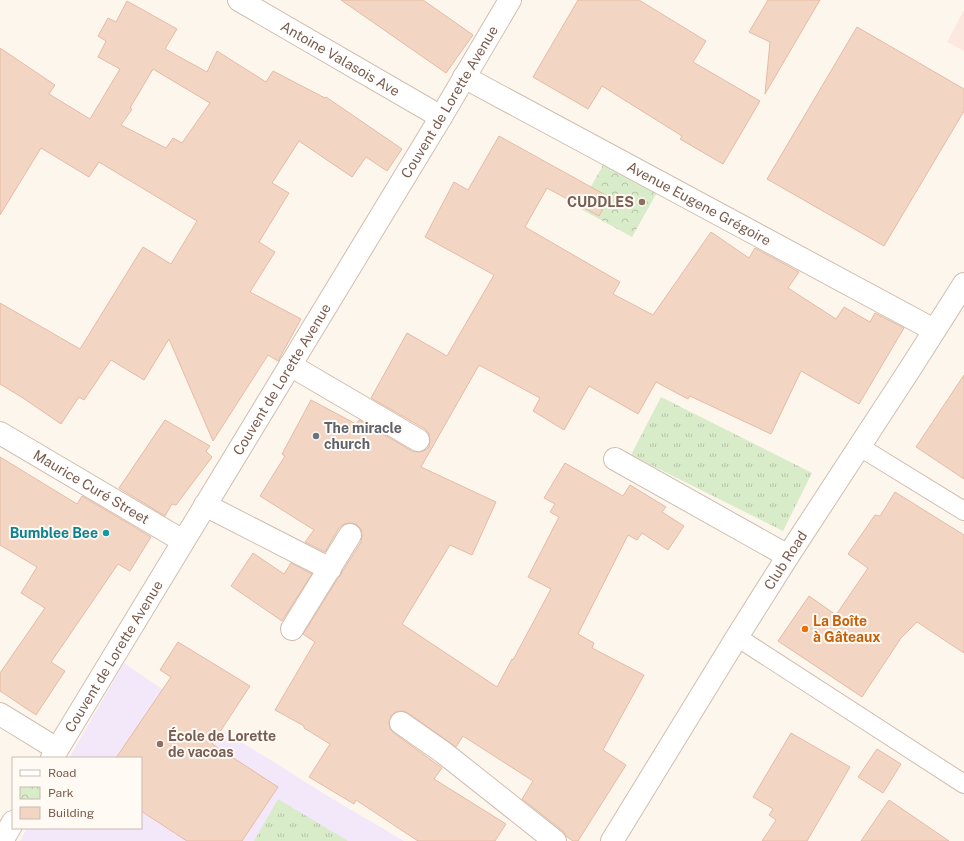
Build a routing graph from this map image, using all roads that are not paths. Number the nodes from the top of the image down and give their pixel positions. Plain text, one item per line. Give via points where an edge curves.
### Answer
1 (240, 0) edge
2 (510, 0) edge
3 (464, 78) junction
4 (441, 117) junction
5 (964, 284) edge
6 (934, 330) junction
7 (290, 365) junction
8 (0, 433) edge
9 (418, 440) dead end
10 (860, 447) junction
11 (615, 459) dead end
12 (205, 504) junction
13 (964, 511) edge
14 (350, 535) dead end
15 (183, 541) junction
16 (788, 556) junction
17 (330, 569) junction
18 (292, 629) dead end
19 (737, 637) junction
20 (0, 714) edge
21 (401, 723) dead end
22 (54, 754) edge
23 (964, 784) edge
24 (12, 824) edge
25 (2, 841) edge
26 (555, 841) edge
27 (612, 841) edge

1 - 4 street, Antoine Valasois Ave
2 - 3 street, Couvent de Lorette Avenue
3 - 4 street, Couvent de Lorette Avenue
3 - 6 street, Avenue Eugene Grégoire
4 - 7 street, Couvent de Lorette Avenue
5 - 6 street, Club Road
6 - 10 street, Club Road
7 - 9 street
7 - 12 street, Couvent de Lorette Avenue
8 - 15 street, Maurice Curé Street
10 - 13 lane
10 - 16 street, Club Road
11 - 16 street
12 - 15 street, Couvent de Lorette Avenue
12 - 17 street
14 - 17 street
15 - 22 street, Couvent de Lorette Avenue
16 - 19 street, Club Road
17 - 18 street
19 - 23 lane
19 - 27 street, Club Road
20 - 22 street
21 - 26 street via 444,753
24 - 25 street

